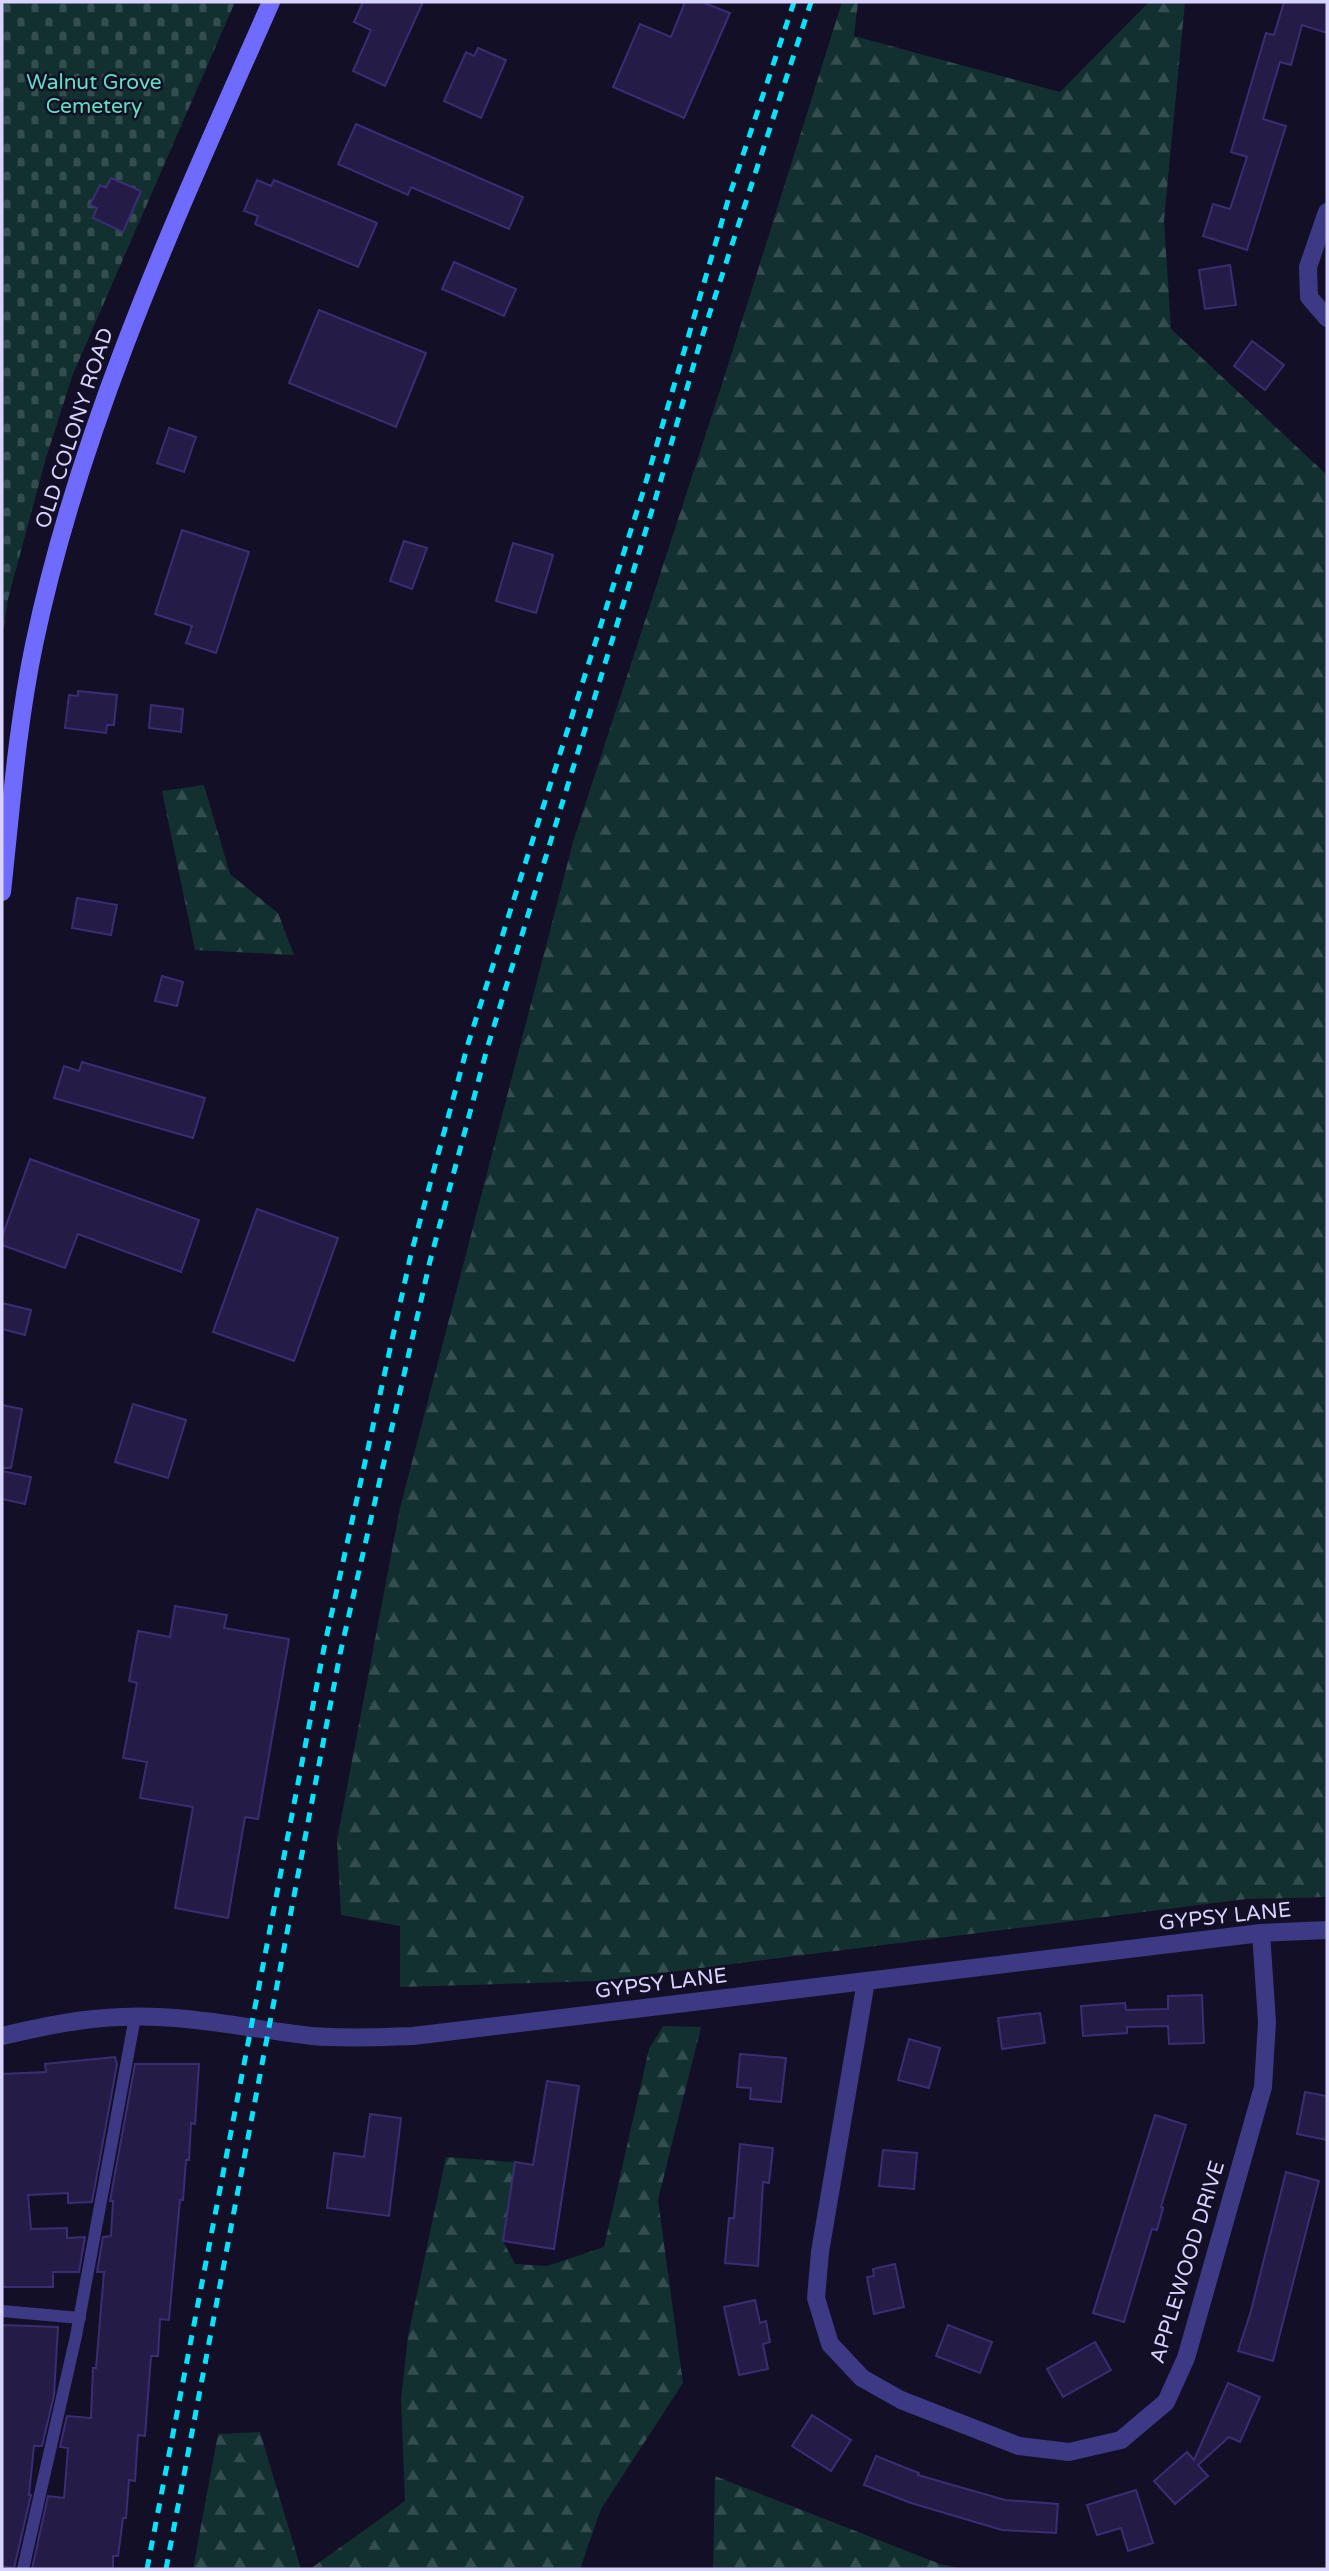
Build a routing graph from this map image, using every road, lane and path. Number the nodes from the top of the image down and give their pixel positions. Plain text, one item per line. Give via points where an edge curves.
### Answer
1 (271, 2) edge
2 (1327, 212) edge
3 (1327, 318) edge
4 (2, 892) edge
5 (1327, 1930) edge
6 (1261, 1933) junction
7 (866, 1981) junction
8 (135, 2017) junction
9 (2, 2036) edge
10 (2, 2311) edge
11 (80, 2318) junction
12 (23, 2569) edge

1 - 4 main road, OLD COLONY ROAD via 142,297 111,378 56,556 19,728
2 - 3 street via 1308,267 1308,297
5 - 6 street, GYPSY LANE
6 - 7 street, GYPSY LANE
6 - 7 street, APPLEWOOD DRIVE via 1268,2022 1263,2087 1186,2358 1166,2402 1121,2440 1069,2452 1019,2446 901,2400 862,2378 830,2344 816,2298 820,2252
7 - 8 street, GYPSY LANE via 413,2036 313,2036 226,2022
8 - 9 street, GYPSY LANE via 64,2022
8 - 11 lane
10 - 11 lane
11 - 12 lane

